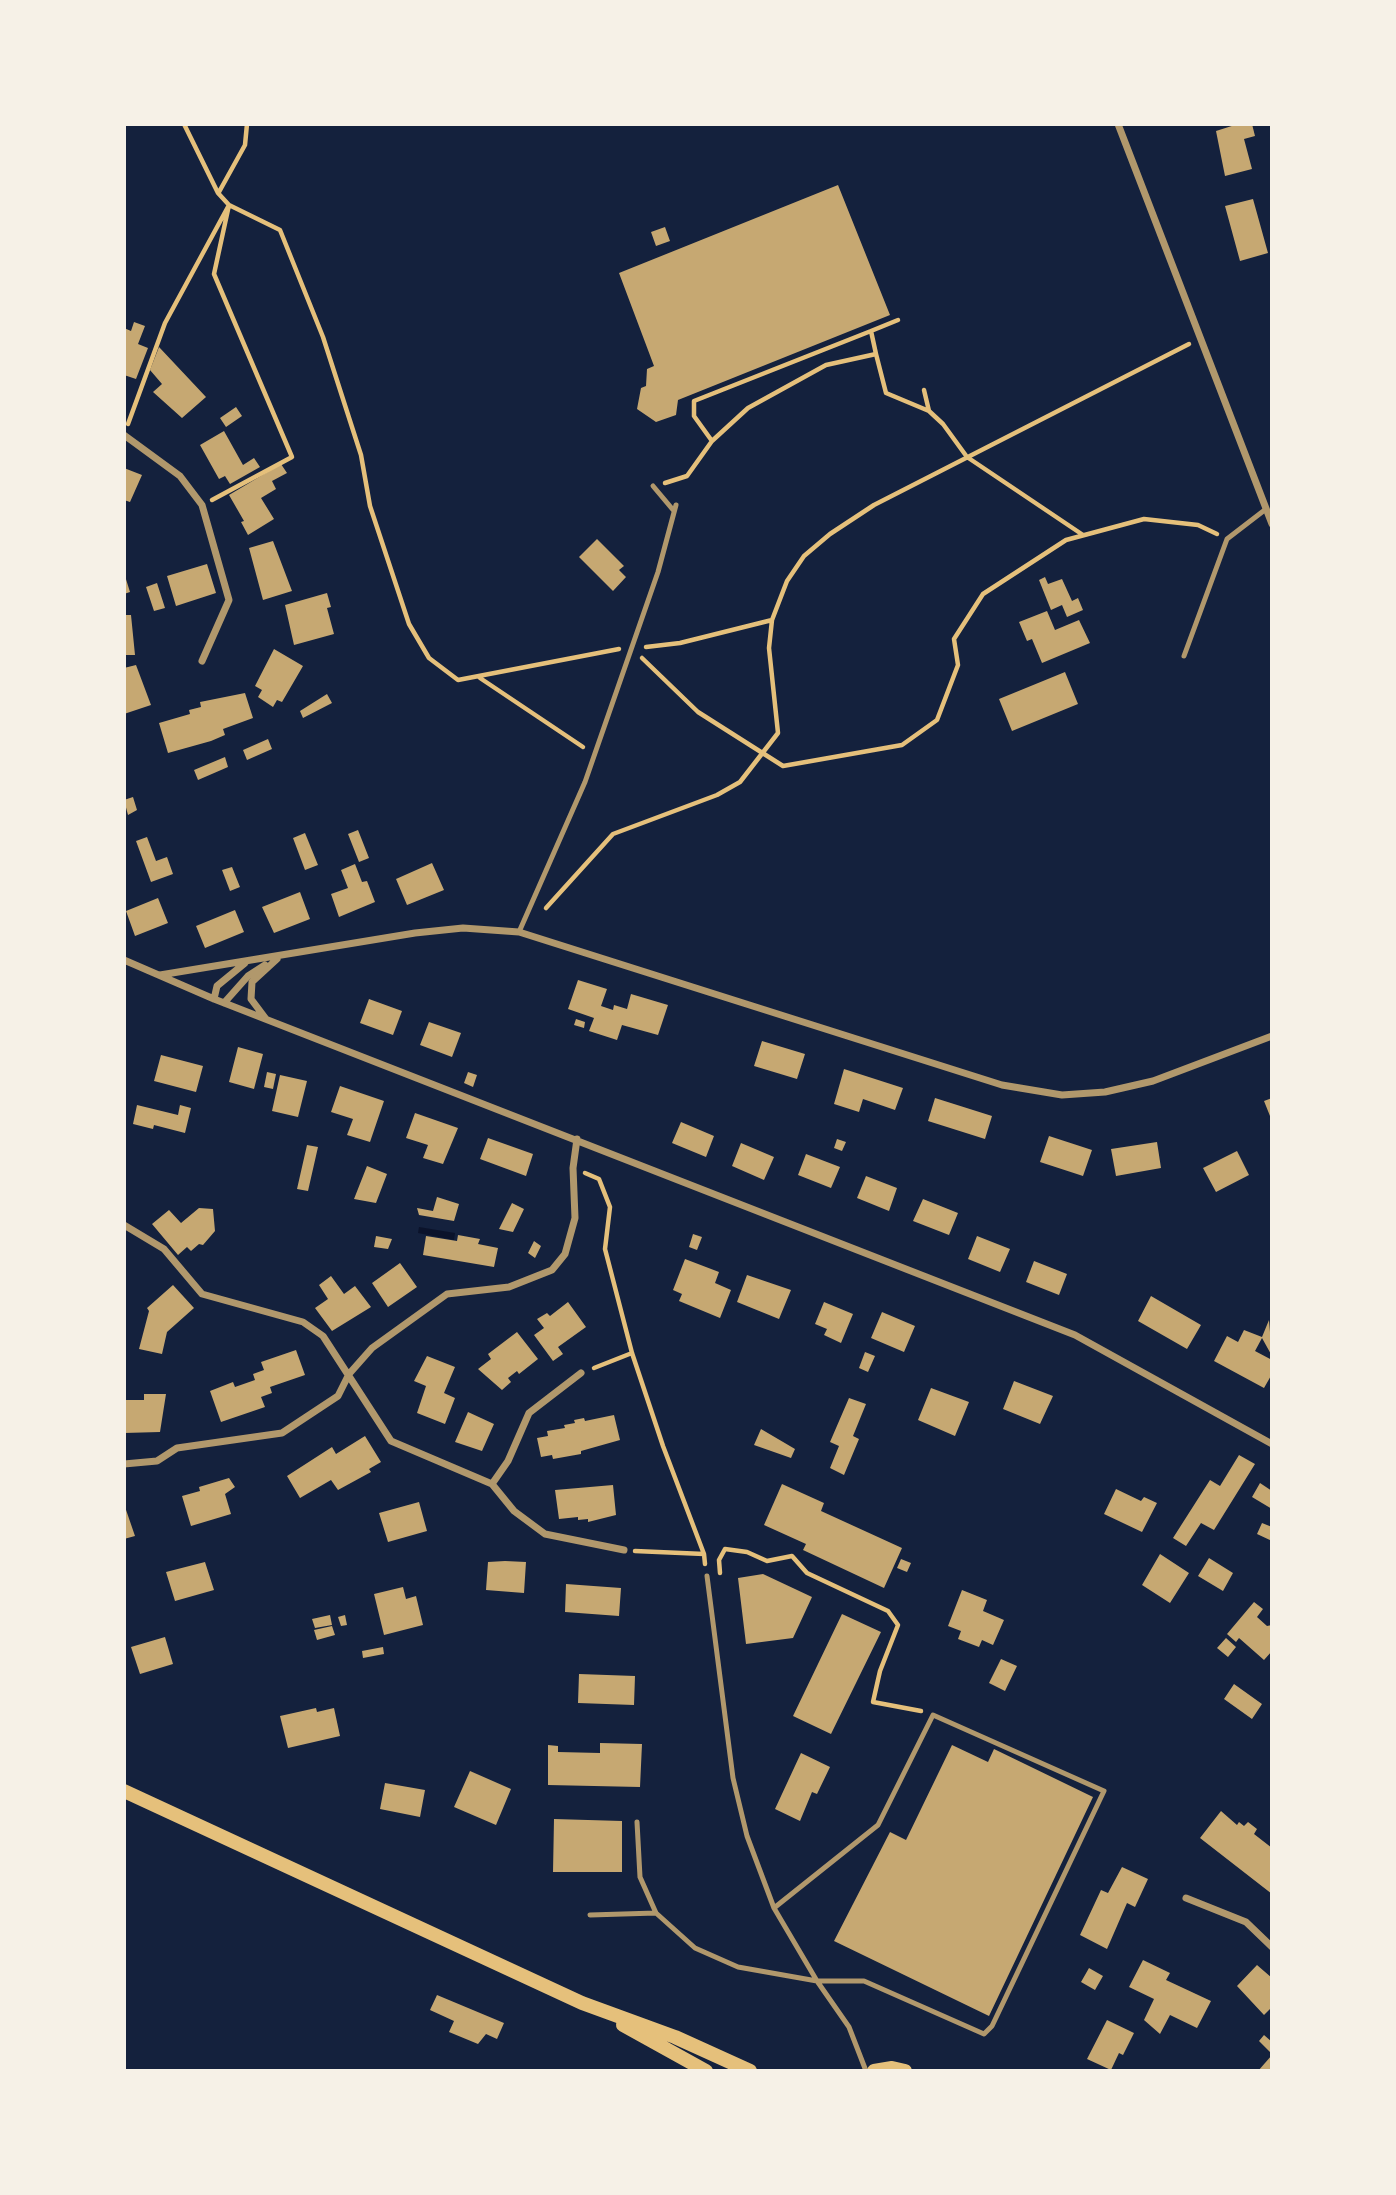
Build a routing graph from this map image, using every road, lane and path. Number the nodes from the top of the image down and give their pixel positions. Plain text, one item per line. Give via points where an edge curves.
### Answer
1 (184, 124) edge
2 (247, 124) edge
3 (1118, 124) edge
4 (218, 193) junction
5 (229, 205) junction
6 (898, 320) dead end
7 (871, 331) junction
8 (1200, 338) junction
9 (876, 354) junction
10 (924, 390) dead end
11 (929, 411) junction
12 (124, 435) edge
13 (712, 441) junction
14 (967, 457) junction
15 (653, 486) joint
16 (202, 505) junction
17 (1266, 509) junction
18 (1272, 524) edge
19 (1083, 536) junction
20 (1227, 539) junction
21 (772, 620) junction
22 (632, 648) junction
23 (1184, 656) dead end
24 (202, 661) dead end
25 (480, 677) junction
26 (594, 755) junction
27 (761, 755) junction
28 (540, 915) dead end
29 (519, 932) junction
30 (278, 958) junction
31 (124, 960) edge
32 (245, 963) junction
33 (160, 975) junction
34 (214, 999) junction
35 (224, 1003) junction
36 (267, 1019) junction
37 (1272, 1036) edge
38 (577, 1139) junction
39 (573, 1168) junction
40 (124, 1225) edge
41 (632, 1353) junction
42 (581, 1373) joint
43 (349, 1374) junction
44 (1272, 1444) edge
45 (124, 1464) edge
46 (492, 1484) junction
47 (624, 1550) joint
48 (704, 1555) junction
49 (707, 1576) junction
50 (905, 1707) dead end
51 (124, 1791) edge
52 (637, 1822) dead end
53 (1186, 1898) dead end
54 (774, 1908) junction
55 (656, 1913) junction
56 (590, 1916) dead end
57 (1272, 1947) edge
58 (817, 1981) junction
59 (582, 2003) junction
60 (706, 2071) edge
61 (750, 2071) edge
62 (866, 2071) edge
63 (874, 2071) edge
64 (905, 2071) edge

1 - 4 path
2 - 4 path via 245,145
3 - 8 street
4 - 5 path
5 - 12 path via 165,323
5 - 16 path via 214,274 292,457
5 - 25 path via 280,230 323,337 362,455 370,506 409,624 429,658 458,680
6 - 7 path
7 - 9 path
7 - 13 path via 694,401 694,416
8 - 14 path
8 - 17 street
9 - 11 path via 886,393
9 - 13 path via 826,365 748,408
10 - 11 path
11 - 14 path
12 - 16 street via 180,476
13 - 15 path via 687,476
14 - 19 path
14 - 21 path via 874,505 830,534 804,556 787,581
15 - 22 lane via 675,508
16 - 24 street via 229,600
17 - 18 street
17 - 20 lane
19 - 20 path via 1144,519 1198,525
19 - 27 path via 1066,540 983,594 954,639 958,665 937,720 902,746 782,766
20 - 23 lane
21 - 22 path via 680,643
21 - 27 path via 769,648 778,733
22 - 25 path via 597,651
22 - 26 lane
22 - 27 path via 698,712
25 - 26 path
26 - 29 lane
27 - 28 path via 740,782 613,834
29 - 30 street via 463,928 415,933
29 - 37 street via 1002,1085 1062,1095 1105,1092 1153,1081
30 - 32 street
30 - 35 street via 248,976
30 - 36 street via 252,982 251,999
31 - 33 street
32 - 33 street
32 - 34 street via 217,986
33 - 34 street
34 - 35 street
35 - 36 street
36 - 38 street
38 - 39 street
38 - 44 street via 1076,1335
39 - 41 path via 599,1179 610,1207 605,1249
39 - 43 street via 575,1218 565,1254 552,1270 509,1287 447,1294 372,1348
40 - 43 street via 164,1249 202,1294 303,1322 323,1336
41 - 42 path
41 - 48 path
42 - 46 street via 529,1413 508,1461
43 - 45 street via 338,1396 282,1433 177,1448 157,1461
43 - 46 street via 391,1441
46 - 47 street via 514,1511 545,1534
47 - 48 path
48 - 49 path
49 - 50 path via 721,1573 719,1560 724,1549 767,1561 792,1556 807,1573 888,1611 898,1625 873,1702
49 - 54 lane via 733,1777 747,1836
51 - 59 main road
52 - 55 lane via 640,1877
53 - 57 street via 1246,1922
54 - 58 lane
54 - 58 lane via 878,1825 933,1714 1104,1791 992,2026 984,2034 864,1981
55 - 56 lane
55 - 58 lane via 695,1948 738,1966
58 - 62 lane via 849,2027
59 - 60 main road
59 - 61 main road
63 - 64 main road

